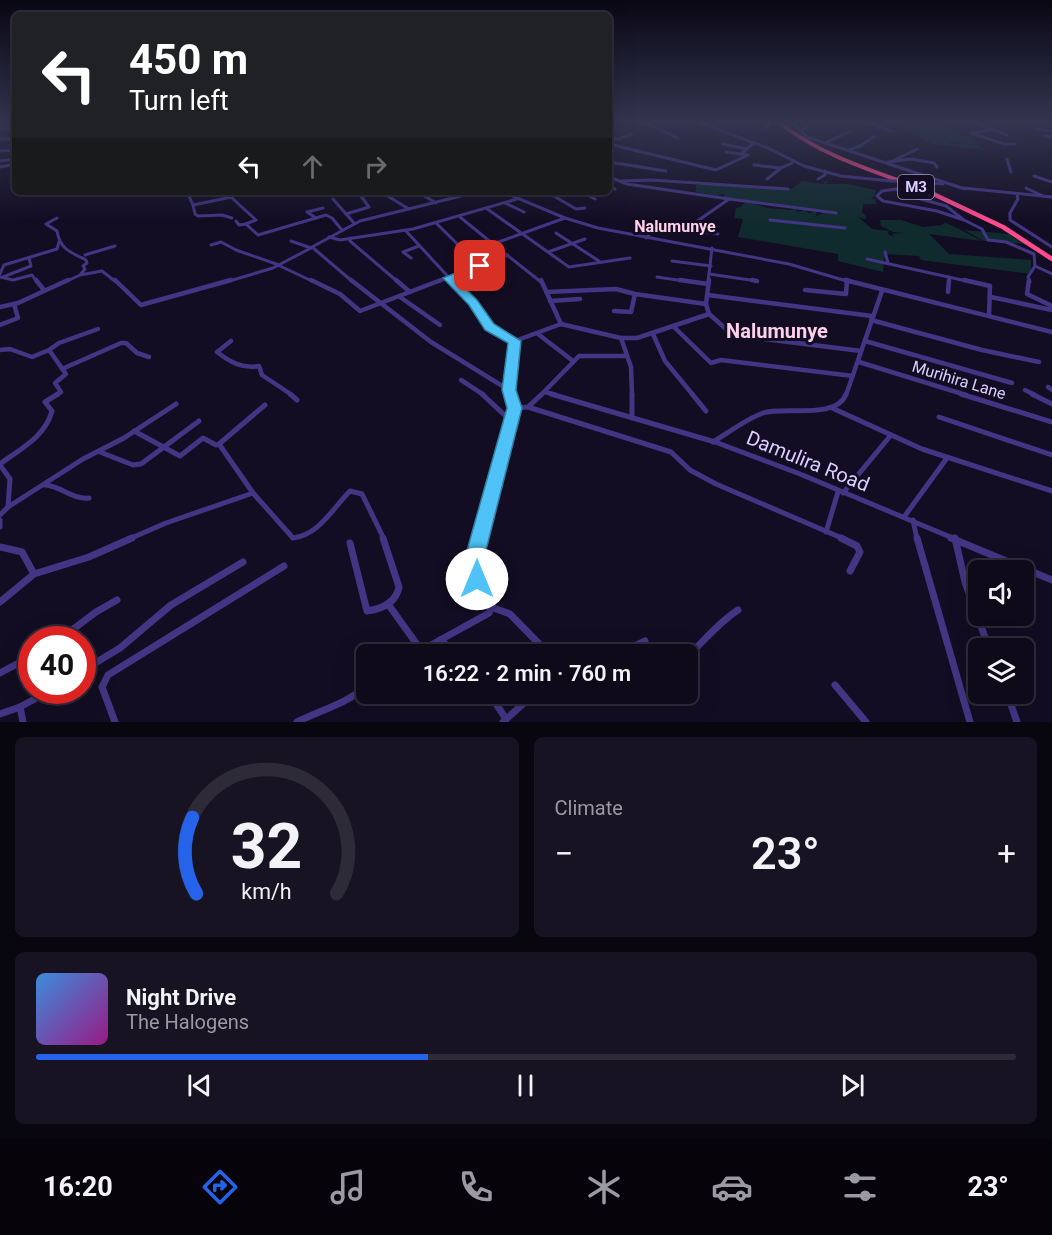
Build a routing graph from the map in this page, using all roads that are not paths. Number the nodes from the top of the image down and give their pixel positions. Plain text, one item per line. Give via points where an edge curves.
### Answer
1 (653, 155) edge
2 (746, 155) edge
3 (778, 155) edge
4 (833, 155) edge
5 (863, 155) edge
6 (906, 155) edge
7 (1007, 159) dead end
8 (893, 161) junction
9 (612, 162) edge
10 (886, 163) junction
11 (797, 164) junction
12 (754, 165) dead end
13 (937, 167) dead end
14 (780, 168) junction
15 (666, 171) dead end
16 (825, 171) junction
17 (1011, 172) dead end
18 (1034, 176) dead end
19 (612, 178) edge
20 (767, 179) dead end
21 (818, 179) dead end
22 (874, 180) junction
23 (617, 181) junction
24 (1052, 182) edge
25 (612, 188) edge
26 (615, 189) dead end
27 (788, 189) dead end
28 (896, 189) junction
29 (965, 189) junction
30 (1026, 189) dead end
31 (878, 193) junction
32 (1017, 194) junction
33 (188, 195) edge
34 (236, 195) edge
35 (365, 195) edge
36 (386, 195) edge
37 (423, 195) edge
38 (466, 195) edge
39 (510, 195) edge
40 (515, 195) edge
41 (552, 195) edge
42 (587, 195) edge
43 (362, 196) joint
44 (462, 196) joint
45 (232, 197) junction
46 (1045, 197) junction
47 (1052, 197) edge
48 (516, 198) junction
49 (729, 198) junction
50 (333, 199) dead end
51 (595, 199) dead end
52 (436, 203) junction
53 (503, 203) junction
54 (193, 206) junction
55 (323, 208) dead end
56 (486, 208) junction
57 (585, 208) dead end
58 (409, 209) junction
59 (524, 212) dead end
60 (836, 213) dead end
61 (346, 214) junction
62 (460, 217) junction
63 (57, 218) dead end
64 (316, 218) junction
65 (565, 218) junction
66 (770, 220) dead end
67 (964, 220) junction
68 (354, 223) junction
69 (246, 224) junction
70 (437, 224) junction
71 (845, 228) dead end
72 (686, 229) junction
73 (342, 230) junction
74 (271, 231) junction
75 (406, 231) junction
76 (556, 233) dead end
77 (521, 234) junction
78 (718, 234) dead end
79 (275, 236) dead end
80 (329, 237) junction
81 (646, 237) junction
82 (350, 238) junction
83 (585, 239) dead end
84 (1052, 240) edge
85 (291, 241) dead end
86 (59, 242) junction
87 (1045, 242) junction
88 (493, 244) junction
89 (573, 244) junction
90 (211, 245) dead end
91 (115, 246) dead end
92 (419, 246) junction
93 (1052, 247) edge
94 (712, 248) junction
95 (548, 252) junction
96 (885, 252) dead end
97 (85, 255) dead end
98 (508, 255) junction
99 (1052, 256) edge
100 (29, 258) junction
101 (411, 258) dead end
102 (630, 258) dead end
103 (867, 259) dead end
104 (599, 261) junction
105 (672, 261) dead end
106 (888, 263) junction
107 (278, 265) junction
108 (480, 266) junction
109 (711, 266) junction
110 (1035, 266) junction
111 (80, 274) junction
112 (709, 274) junction
113 (1052, 274) edge
114 (1, 276) edge
115 (657, 277) dead end
116 (949, 277) junction
117 (448, 278) junction
118 (847, 280) junction
119 (495, 281) dead end
120 (757, 281) dead end
121 (708, 284) junction
122 (44, 290) junction
123 (805, 290) dead end
124 (882, 291) junction
125 (410, 292) junction
126 (546, 292) junction
127 (948, 292) dead end
128 (635, 294) junction
129 (708, 295) junction
130 (400, 297) junction
131 (992, 297) junction
132 (580, 299) dead end
133 (549, 301) junction
134 (14, 304) junction
135 (380, 304) junction
136 (706, 304) junction
137 (0, 307) edge
138 (1052, 308) edge
139 (614, 311) dead end
140 (709, 314) junction
141 (989, 315) junction
142 (871, 318) junction
143 (561, 324) junction
144 (0, 325) edge
145 (440, 325) dead end
146 (674, 327) junction
147 (98, 329) dead end
148 (1052, 332) edge
149 (538, 334) junction
150 (653, 334) junction
151 (621, 338) junction
152 (231, 341) dead end
153 (515, 341) junction
154 (865, 341) junction
155 (0, 350) edge
156 (49, 350) junction
157 (861, 351) junction
158 (627, 356) junction
159 (149, 357) dead end
160 (573, 361) junction
161 (859, 362) junction
162 (1039, 362) dead end
163 (62, 369) junction
164 (853, 376) junction
165 (461, 380) dead end
166 (1012, 383) dead end
167 (509, 390) junction
168 (1025, 390) dead end
169 (544, 392) junction
170 (297, 400) dead end
171 (176, 404) dead end
172 (1052, 404) edge
173 (265, 405) dead end
174 (528, 407) junction
175 (515, 408) junction
176 (832, 408) junction
177 (706, 411) dead end
178 (939, 417) dead end
179 (632, 418) junction
180 (199, 421) dead end
181 (512, 422) junction
182 (1052, 422) edge
183 (134, 431) junction
184 (891, 435) junction
185 (713, 442) junction
186 (216, 446) dead end
187 (163, 448) junction
188 (98, 452) junction
189 (1052, 455) edge
190 (947, 458) junction
191 (0, 464) edge
192 (45, 485) junction
193 (1052, 491) edge
194 (841, 492) junction
195 (254, 493) junction
196 (89, 498) dead end
197 (8, 507) junction
198 (0, 515) edge
199 (903, 517) junction
200 (0, 520) edge
201 (913, 520) junction
202 (0, 527) edge
203 (826, 532) junction
204 (955, 537) junction
205 (350, 543) dead end
206 (0, 547) edge
207 (11, 550) junction
208 (0, 553) edge
209 (243, 562) dead end
210 (284, 566) dead end
211 (850, 572) dead end
212 (34, 574) junction
213 (1052, 580) edge
214 (117, 600) dead end
215 (0, 602) edge
216 (388, 604) junction
217 (491, 607) junction
218 (738, 610) dead end
219 (77, 626) edge
220 (985, 638) edge
221 (440, 640) junction
222 (645, 641) dead end
223 (413, 644) edge
224 (433, 644) edge
225 (445, 644) edge
226 (539, 644) edge
227 (640, 644) edge
228 (698, 647) edge
229 (18, 663) edge
230 (96, 663) edge
231 (0, 673) edge
232 (835, 686) dead end
233 (356, 695) edge
234 (25, 704) edge
235 (495, 704) edge
236 (523, 704) edge
237 (1011, 704) edge
238 (20, 707) junction
239 (0, 714) edge
240 (505, 720) edge
241 (23, 722) edge
242 (116, 722) edge
243 (297, 722) edge
244 (866, 722) edge
245 (970, 722) edge
246 (1017, 722) edge

1 - 2 street via 716,170
3 - 11 street
4 - 99 highway, M3 via 978,213
5 - 10 street
6 - 8 street
7 - 17 street
8 - 10 street
8 - 13 street via 919,160
9 - 15 street
10 - 29 street
11 - 14 street
11 - 16 street
12 - 14 street
14 - 20 street
16 - 21 street
16 - 22 street
18 - 24 street
19 - 23 street
22 - 28 street
22 - 29 street, bridge
22 - 31 street
23 - 27 street
23 - 49 street
25 - 26 street
28 - 31 street
28 - 67 street via 942,204
29 - 32 street
30 - 46 street
31 - 67 street via 883,201
32 - 46 street
32 - 87 street via 1010,220
33 - 54 street
34 - 45 street
35 - 43 street
36 - 58 street
37 - 52 street
38 - 44 street
39 - 48 street
40 - 48 street
41 - 57 street via 576,209
42 - 51 street
43 - 61 street via 369,207
44 - 52 street
45 - 54 street
45 - 69 street via 256,220
46 - 47 street
48 - 53 street
48 - 65 street
49 - 60 street
49 - 72 street
50 - 61 street
52 - 58 street
53 - 56 street
53 - 59 street
54 - 69 street via 198,216 222,215 239,225
55 - 64 street via 307,212
56 - 62 street
56 - 77 street
58 - 68 street
61 - 68 street
62 - 70 street
62 - 88 street
63 - 86 street via 45,223 57,231
64 - 73 street via 330,216
64 - 74 street
65 - 77 street
65 - 81 street
66 - 71 street
67 - 110 street via 982,229 988,240 1006,242 1034,254
68 - 73 street
69 - 74 street via 258,235
70 - 75 street
70 - 108 street
72 - 78 street
72 - 81 street via 657,226
73 - 80 street
74 - 79 street
75 - 82 street
75 - 92 street
76 - 89 street
77 - 88 street
77 - 95 street
80 - 82 street
80 - 135 street via 312,247
81 - 94 street
82 - 125 street via 367,258
83 - 89 street
84 - 87 street
85 - 107 street via 310,248
86 - 100 street via 57,249
86 - 111 street via 66,251 86,260
87 - 93 street
88 - 98 street
89 - 95 street
89 - 104 street
90 - 107 street via 220,242
91 - 97 street
92 - 101 street via 403,252
92 - 117 street
94 - 109 street
94 - 118 street
95 - 104 street via 569,267
96 - 106 street
98 - 108 street
98 - 126 street via 540,279
100 - 114 street via 4,265
100 - 114 street via 31,266
102 - 104 street
103 - 106 street
105 - 109 street
106 - 116 street
107 - 111 street via 147,305 141,305 102,271
107 - 135 street via 340,294 360,311
108 - 117 street
108 - 119 street
109 - 112 street
110 - 113 street
110 - 138 street via 1028,277 1027,294
111 - 122 street
112 - 120 street
112 - 121 street
114 - 122 street via 13,280 32,275
115 - 121 street
116 - 127 street
116 - 131 street via 990,286
117 - 125 street
117 - 153 street via 490,327
118 - 123 street via 846,294
118 - 124 street
121 - 129 street
122 - 134 street
124 - 141 street
124 - 142 street
125 - 130 street
126 - 128 street via 616,289
126 - 133 street
128 - 136 street
128 - 139 street via 631,312
129 - 136 street
129 - 142 street
130 - 135 street
130 - 145 street
131 - 138 street
131 - 141 street
132 - 133 street
133 - 143 street
134 - 137 street
134 - 144 street via 18,318
135 - 167 street via 424,337
136 - 140 street
140 - 146 street
140 - 157 street via 733,335
141 - 148 street
142 - 154 street
142 - 162 street
143 - 149 street
143 - 151 street
146 - 150 street
146 - 164 street via 711,363 721,360
147 - 156 street
149 - 153 street
149 - 160 street
150 - 151 street
150 - 177 street via 666,361
151 - 158 street
152 - 170 street via 217,352 248,368 259,366 262,375 284,387
153 - 167 street
154 - 157 street
154 - 166 street
155 - 156 street via 32,357
156 - 163 street
157 - 161 street
158 - 160 street via 582,356
158 - 179 street via 632,373
159 - 163 street via 121,343
160 - 169 street
161 - 164 street
161 - 182 street, Murihira Lane
163 - 191 street via 66,374 55,383 61,392 45,402 53,413 48,426
164 - 176 street via 844,400
165 - 181 street
167 - 175 street
168 - 172 street
169 - 174 street
169 - 179 street, Damulira Road
171 - 183 street
173 - 195 street via 219,444
174 - 175 street
174 - 203 street via 671,452 690,470 716,484
175 - 181 street
176 - 184 street
176 - 185 street via 763,414
178 - 189 street
179 - 185 street, Damulira Road
180 - 187 street
181 - 217 street via 475,558 479,585
183 - 187 street
183 - 188 street
184 - 190 street
184 - 194 street
185 - 194 street, Damulira Road
186 - 187 street via 203,438 180,456
187 - 188 street via 137,465
188 - 192 street
190 - 193 street
190 - 199 street
191 - 197 street via 10,479
192 - 196 street
192 - 197 street
194 - 199 street, Damulira Road
194 - 203 street
195 - 212 street via 157,527 89,557
195 - 216 street via 288,535 296,538 317,527 350,491 362,494 380,528 399,587
197 - 198 street
199 - 201 street, Damulira Road
200 - 202 street
201 - 204 street, Damulira Road
201 - 245 street via 922,563
203 - 211 street via 857,546 858,560
204 - 213 street, Damulira Road
204 - 220 street via 965,582
205 - 216 street via 367,611
206 - 207 street
207 - 208 street
207 - 212 street via 22,552
209 - 230 street via 171,605 120,648
210 - 242 street via 108,675 102,687
212 - 215 street
214 - 219 street
216 - 223 street
217 - 221 street via 487,615
217 - 226 street via 510,614
218 - 228 street
221 - 224 street
221 - 225 street
222 - 227 street
229 - 231 street
232 - 244 street
233 - 243 street
234 - 238 street
235 - 240 street
236 - 240 street
237 - 246 street
238 - 239 street
238 - 241 street

